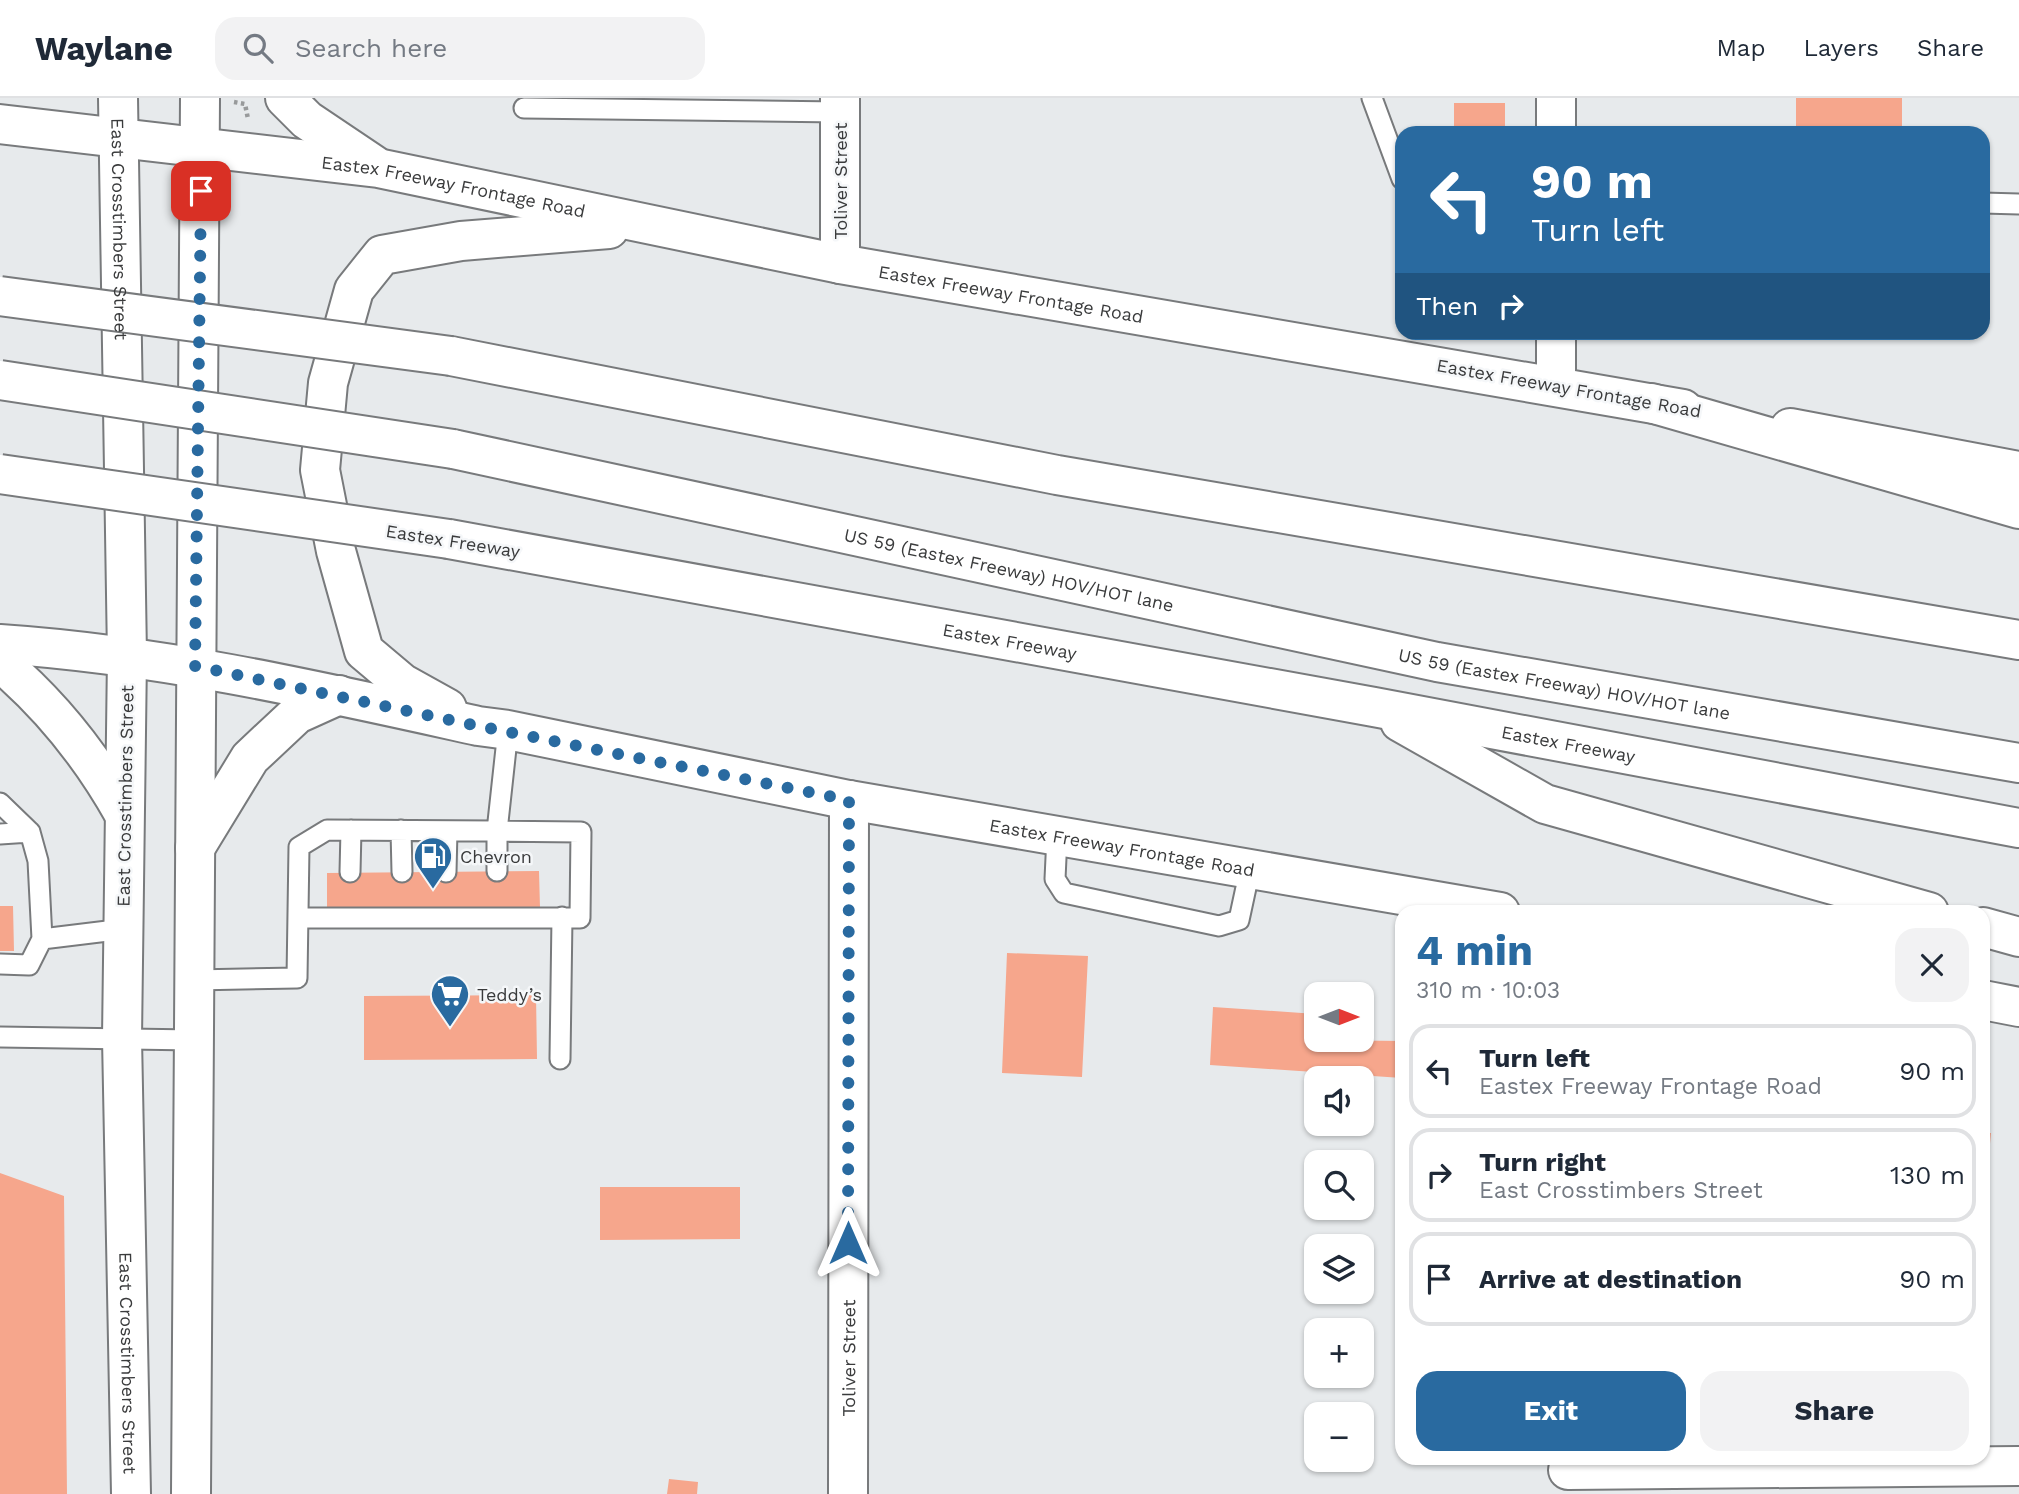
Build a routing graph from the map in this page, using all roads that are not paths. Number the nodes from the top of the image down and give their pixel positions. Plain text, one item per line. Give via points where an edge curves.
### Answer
1 (118, 98) edge
2 (200, 98) edge
3 (285, 98) edge
4 (1371, 98) edge
5 (1556, 98) edge
6 (840, 105) edge
7 (524, 108) dead end
8 (0, 124) edge
9 (1556, 126) edge
10 (118, 138) junction
11 (202, 147) junction
12 (1395, 161) edge
13 (379, 168) junction
14 (1990, 203) edge
15 (2019, 204) edge
16 (649, 226) junction
17 (840, 264) junction
18 (0, 296) edge
19 (1556, 340) edge
20 (0, 380) edge
21 (1556, 385) junction
22 (1651, 403) junction
23 (2019, 471) edge
24 (0, 474) edge
25 (2019, 509) edge
26 (2019, 640) edge
27 (0, 644) edge
28 (127, 656) junction
29 (0, 662) edge
30 (195, 666) junction
31 (339, 695) junction
32 (1374, 707) junction
33 (493, 728) junction
34 (2019, 763) edge
35 (849, 800) junction
36 (0, 803) edge
37 (124, 814) junction
38 (2019, 828) edge
39 (351, 830) junction
40 (401, 830) junction
41 (447, 831) junction
42 (497, 831) junction
43 (30, 832) junction
44 (0, 834) edge
45 (1057, 836) junction
46 (195, 848) junction
47 (1250, 869) junction
48 (497, 871) dead end
49 (350, 872) dead end
50 (402, 872) dead end
51 (446, 872) dead end
52 (1459, 905) edge
53 (1903, 905) edge
54 (562, 917) junction
55 (298, 918) junction
56 (124, 929) junction
57 (1990, 929) edge
58 (2019, 937) edge
59 (42, 939) junction
60 (0, 964) edge
61 (194, 980) junction
62 (1990, 1001) edge
63 (2019, 1007) edge
64 (0, 1037) edge
65 (122, 1038) junction
66 (194, 1040) junction
67 (560, 1059) dead end
68 (2019, 1466) edge
69 (1568, 1474) edge
70 (131, 1494) edge
71 (191, 1494) edge
72 (848, 1494) edge

1 - 10 main road, East Crosstimbers Street
2 - 11 main road
3 - 13 main road via 307,120
4 - 12 lane
5 - 9 main road
6 - 7 lane
6 - 17 main road, Toliver Street
8 - 10 main road, Eastex Freeway Frontage Road
10 - 11 main road, Eastex Freeway Frontage Road
10 - 28 main road, East Crosstimbers Street
11 - 13 main road, Eastex Freeway Frontage Road
11 - 30 main road
13 - 16 main road, Eastex Freeway Frontage Road
14 - 15 lane
16 - 17 main road, Eastex Freeway Frontage Road
16 - 33 main road via 461,241 382,255 354,290 328,383 320,470 336,551 364,651 402,682
17 - 21 main road, Eastex Freeway Frontage Road
18 - 26 main road, bridge via 451,356 1057,475
19 - 21 main road
20 - 34 main road, US 59 (Eastex Freeway) HOV/HOT lane, bridge via 453,449 1437,662
21 - 22 main road, Eastex Freeway Frontage Road
22 - 23 main road, Eastex Freeway Frontage Road
22 - 25 main road
24 - 32 main road, Eastex Freeway, bridge via 449,539
27 - 28 main road, Eastex Freeway Frontage Road
28 - 30 main road, Eastex Freeway Frontage Road
28 - 37 main road, East Crosstimbers Street
29 - 37 main road via 75,738
30 - 31 main road, Eastex Freeway Frontage Road
30 - 46 main road
31 - 33 main road, Eastex Freeway Frontage Road
31 - 46 main road via 297,714 250,758
32 - 38 main road, Eastex Freeway
32 - 53 main road via 1545,804
33 - 35 main road, Eastex Freeway Frontage Road
33 - 42 lane
35 - 45 main road, Eastex Freeway Frontage Road
35 - 72 main road, Toliver Street
36 - 43 lane
37 - 56 main road, East Crosstimbers Street
39 - 40 lane
39 - 49 lane
39 - 55 lane via 327,830 299,846
40 - 41 lane
40 - 50 lane
41 - 42 lane
41 - 51 lane
42 - 48 lane
42 - 54 lane via 581,832 580,918
43 - 44 lane
43 - 59 lane via 38,862
45 - 47 main road, Eastex Freeway Frontage Road
45 - 47 lane via 1055,879 1064,893 1219,926 1239,920
46 - 61 main road
47 - 52 main road, Eastex Freeway Frontage Road
54 - 55 lane via 445,912
54 - 67 lane
55 - 61 lane via 297,978
56 - 59 lane
56 - 65 main road, East Crosstimbers Street
57 - 58 main road
59 - 60 lane via 29,965
61 - 66 main road
62 - 63 main road
64 - 65 lane
65 - 66 lane
65 - 70 main road, East Crosstimbers Street
66 - 71 main road
68 - 69 main road

